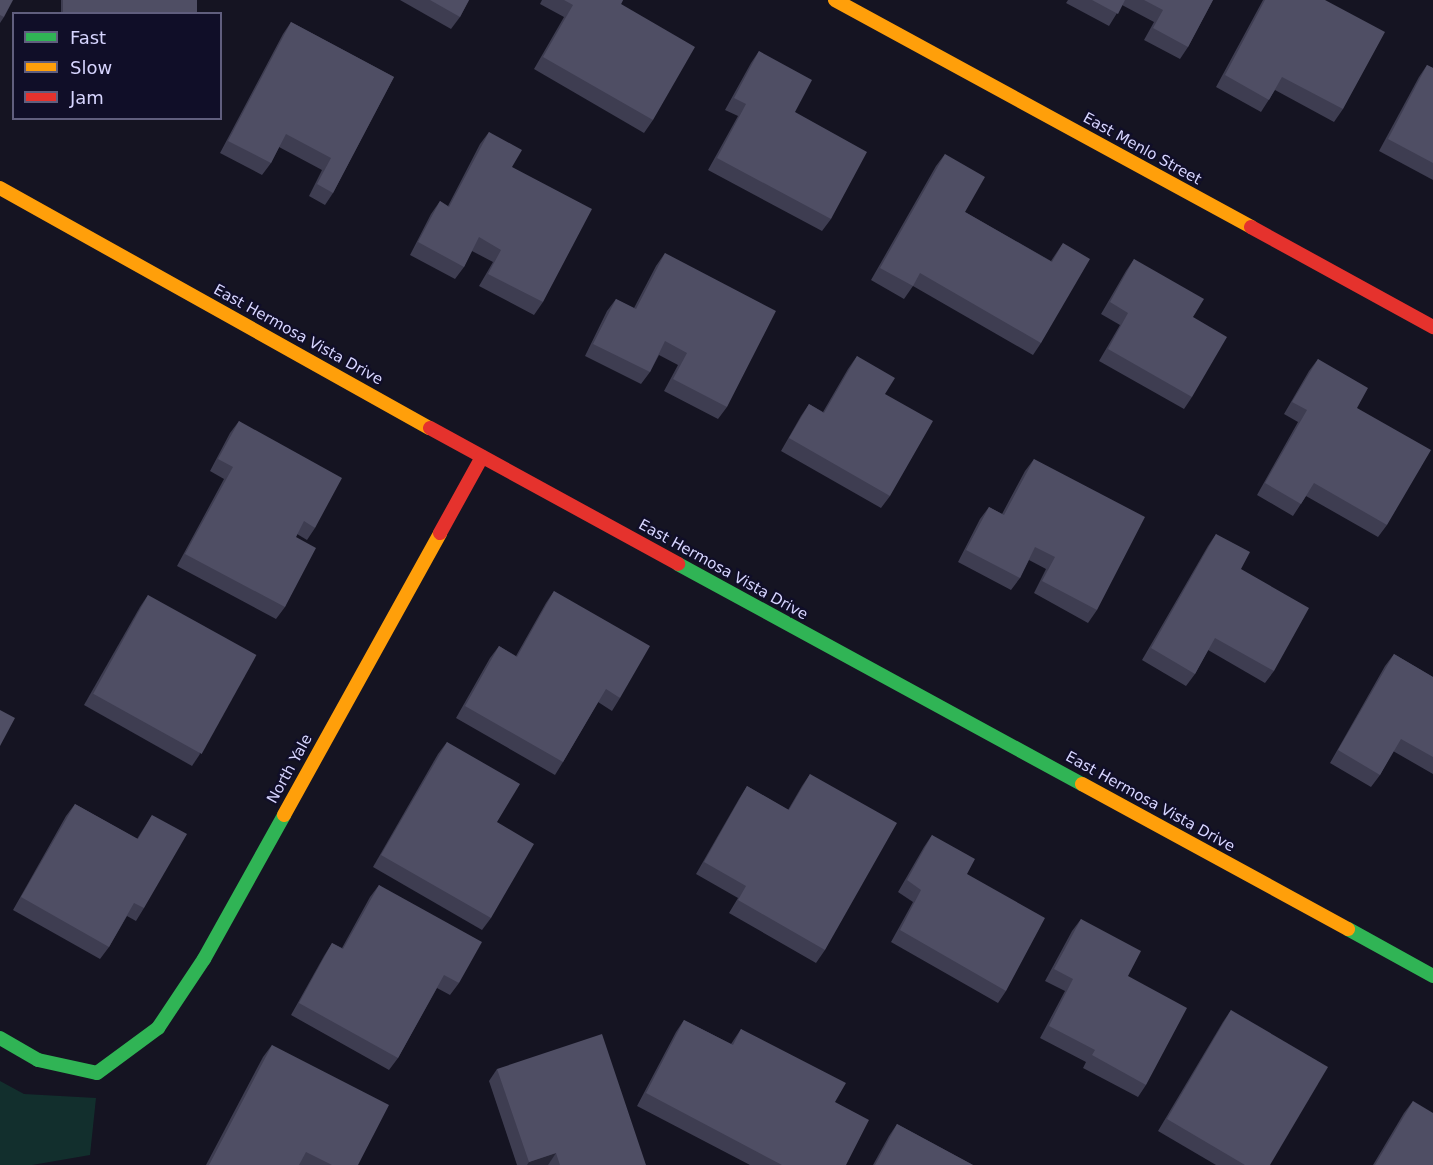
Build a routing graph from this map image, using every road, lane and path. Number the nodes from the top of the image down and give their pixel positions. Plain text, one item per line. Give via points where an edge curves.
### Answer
1 (835, 0) edge
2 (0, 188) edge
3 (1433, 327) edge
4 (482, 457) junction
5 (1433, 976) edge
6 (0, 1038) edge

1 - 3 street, East Menlo Street
2 - 4 street, East Hermosa Vista Drive
4 - 5 street, East Hermosa Vista Drive
4 - 6 street, North Yale via 204,959 158,1028 97,1073 38,1060

